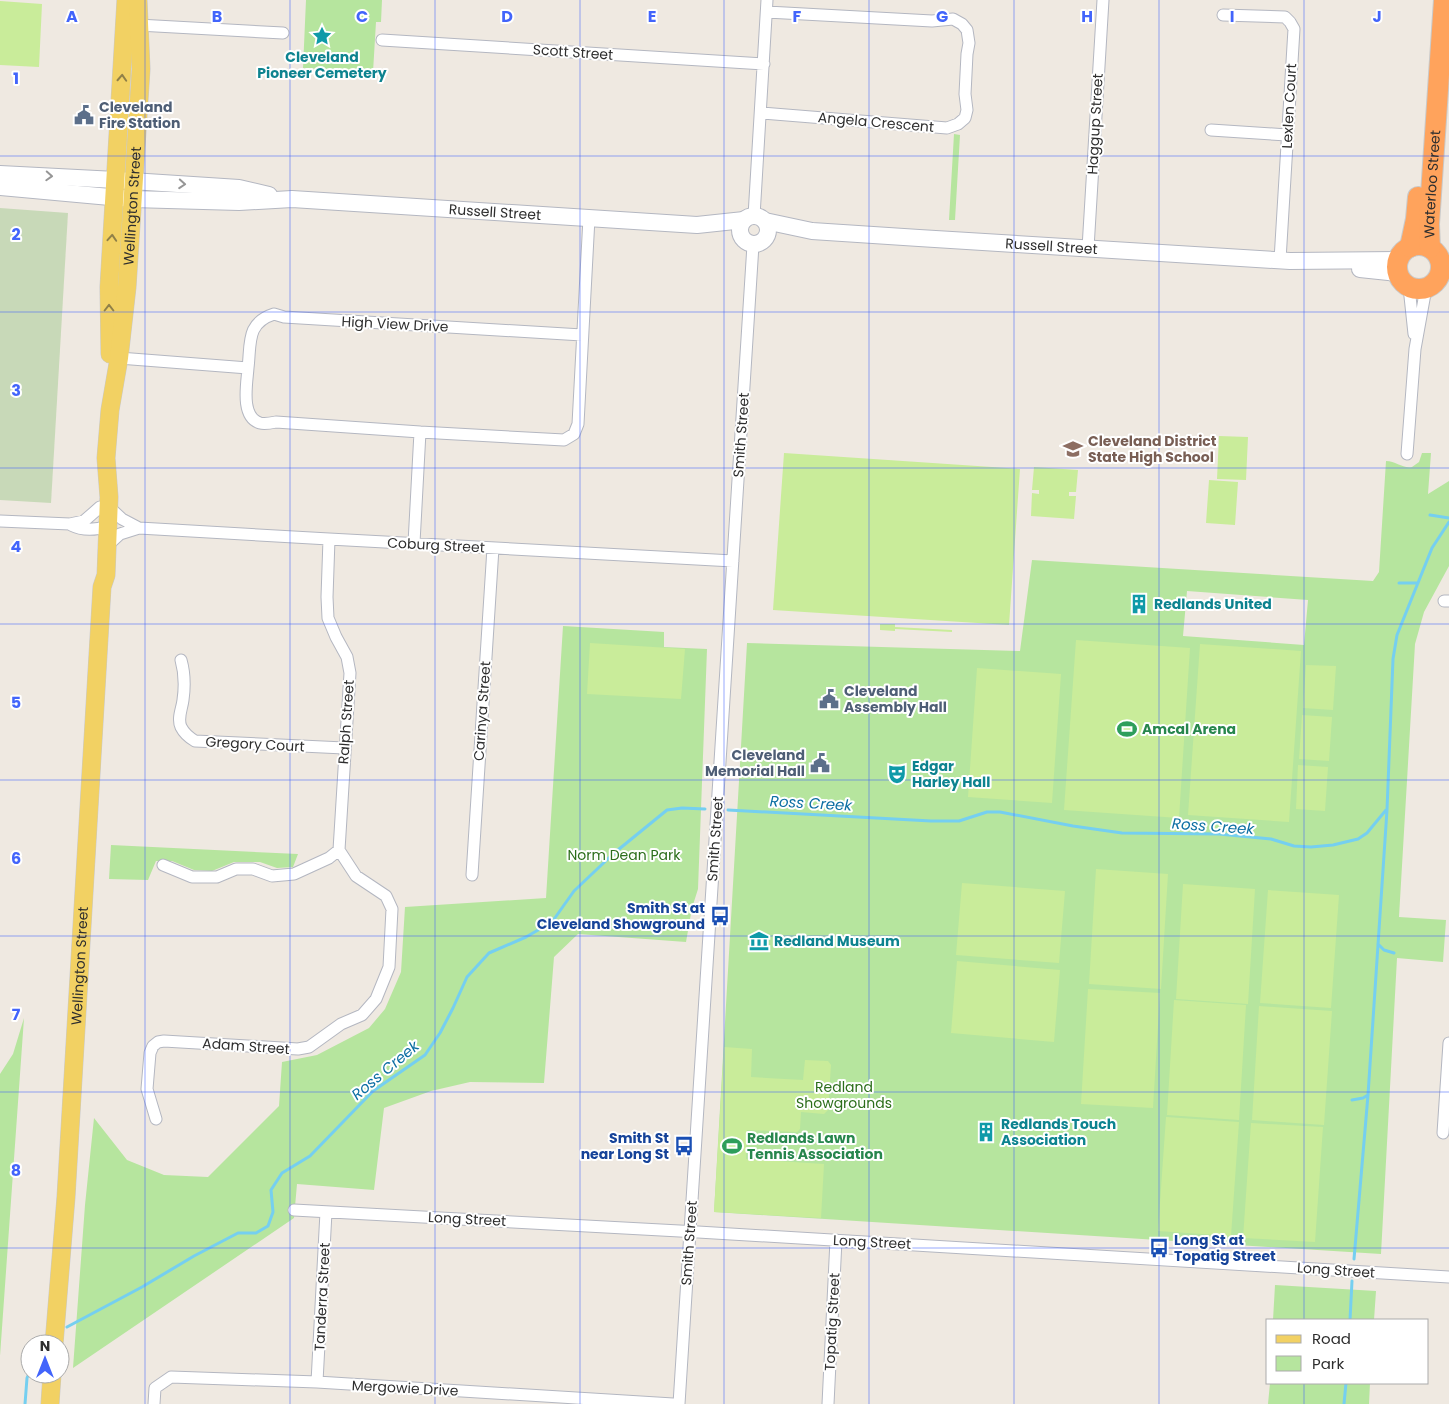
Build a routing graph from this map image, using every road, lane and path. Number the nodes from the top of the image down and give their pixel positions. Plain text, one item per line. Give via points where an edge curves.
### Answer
1 (126, 0) edge
2 (138, 0) edge
3 (767, 0) edge
4 (1103, 0) edge
5 (1430, 0) edge
6 (1444, 0) edge
7 (767, 12) junction
8 (1223, 15) dead end
9 (138, 25) junction
10 (283, 33) dead end
11 (382, 40) dead end
12 (764, 64) junction
13 (761, 113) junction
14 (1211, 130) dead end
15 (1287, 135) junction
16 (0, 174) edge
17 (0, 187) edge
18 (124, 189) junction
19 (590, 218) junction
20 (754, 219) junction
21 (697, 225) junction
22 (812, 231) junction
23 (753, 241) junction
24 (1088, 248) junction
25 (1285, 260) junction
26 (1425, 268) edge
27 (582, 335) junction
28 (1415, 349) junction
29 (119, 358) junction
30 (248, 368) junction
31 (110, 410) junction
32 (420, 432) junction
33 (1407, 454) dead end
34 (104, 507) junction
35 (0, 521) edge
36 (70, 524) junction
37 (104, 527) junction
38 (139, 528) junction
39 (330, 540) junction
40 (414, 543) junction
41 (107, 546) junction
42 (493, 548) junction
43 (733, 560) junction
44 (102, 587) junction
45 (181, 660) dead end
46 (344, 748) junction
47 (339, 850) junction
48 (163, 864) dead end
49 (472, 875) dead end
50 (1449, 1043) edge
51 (156, 1119) dead end
52 (1443, 1133) dead end
53 (294, 1210) dead end
54 (326, 1212) junction
55 (689, 1231) junction
56 (836, 1240) junction
57 (1449, 1277) edge
58 (55, 1334) edge
59 (317, 1382) junction
60 (51, 1384) edge
61 (50, 1404) edge
62 (154, 1404) edge
63 (673, 1404) edge
64 (679, 1404) edge
65 (828, 1404) edge

18 -> 1 main road, Wellington Street
2 - 9 main road, Wellington Street
3 - 7 street
4 - 24 street, Haggup Street
5 - 26 highway, Waterloo Street via 1416,220
6 - 26 highway, Waterloo Street
7 - 12 street
7 - 13 street, Angela Crescent via 932,21 953,19 967,30 967,110 965,118 947,128
8 - 15 street, Lexlen Court via 1285,17 1294,29
9 - 10 street
9 - 18 main road, Wellington Street via 141,69
11 - 12 street, Scott Street
12 - 13 street
13 - 20 street
14 - 15 street
15 - 25 street, Lexlen Court
16 -> 18 main road
17 - 18 main road
18 - 19 main road, Russell Street via 239,188 292,199
18 - 29 main road, Wellington Street via 127,287
31 -> 18 main road, Wellington Street via 109,287
19 - 21 main road, Russell Street
19 - 27 street, High View Drive
20 - 21 main road, Russell Street
20 - 22 main road, Russell Street
20 - 23 main road via 740,229
20 - 23 main road via 768,229 766,237
21 - 23 main road, Russell Street
22 - 23 main road, Russell Street
22 - 24 main road, Russell Street
23 - 43 street, Smith Street
24 - 25 main road, Russell Street
25 - 26 main road, Russell Street
26 - 28 street, Waterloo Street
26 - 28 street, Waterloo Street
27 - 30 street, High View Drive via 274,314 258,322 252,330
27 - 32 street, High View Drive via 578,424 574,434 564,440
28 - 33 street, Waterloo Street
29 - 30 street
29 - 31 main road, Wellington Street
30 - 32 street, High View Drive via 246,409 260,423
31 - 34 main road, Wellington Street
32 - 40 street
34 - 36 street via 84,521
34 - 37 main road, Wellington Street
34 - 38 street, Coburg Street
35 - 36 street
36 - 37 street via 78,528
37 - 41 main road, Wellington Street
37 - 44 main road, Wellington Street via 98,575
38 - 39 street, Coburg Street
38 - 41 street, Coburg Street via 120,534
39 - 40 street, Coburg Street
39 - 46 street, Ralph Street via 328,618 347,657 350,673
40 - 42 street, Coburg Street
41 - 44 main road, Wellington Street via 106,575
42 - 43 street, Coburg Street
42 - 49 street, Carinya Street
43 - 55 street, Smith Street
44 - 58 main road, Wellington Street via 66,1197
45 - 46 street, Gregory Court via 185,675 181,727 195,741
46 - 47 street, Ralph Street
47 - 48 street via 294,874 272,876 253,869 236,869 217,877 192,877
47 - 51 street, Adam Street via 356,876 386,896 392,909 389,968 376,999 362,1015 341,1024 309,1047 285,1049 158,1042 150,1053 146,1090
50 - 52 street
53 - 54 street, Long Street
54 - 55 street, Long Street
54 - 59 street, Tanderra Street
55 - 56 street, Long Street
55 - 64 street, Smith Street
56 - 57 street, Long Street
56 - 65 street, Topatig Street
59 - 62 street, Mergowie Drive via 171,1377 156,1388
59 - 63 street, Mergowie Drive
60 - 61 main road

